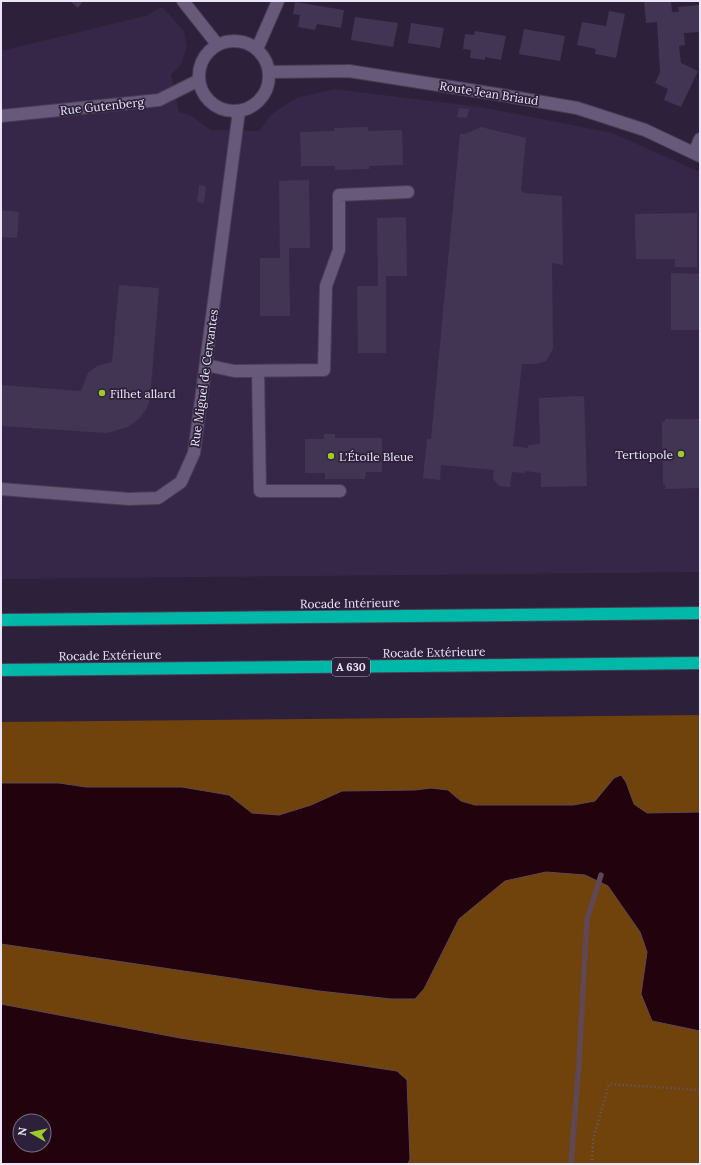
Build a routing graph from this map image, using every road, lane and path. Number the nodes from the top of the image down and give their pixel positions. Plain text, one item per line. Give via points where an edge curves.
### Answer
1 (183, 1) edge
2 (278, 1) edge
3 (217, 44) junction
4 (257, 49) junction
5 (269, 72) junction
6 (199, 80) junction
7 (239, 111) junction
8 (1, 116) edge
9 (700, 139) edge
10 (697, 154) edge
11 (408, 192) dead end
12 (206, 365) junction
13 (258, 371) junction
14 (1, 489) edge
15 (340, 491) dead end
16 (700, 614) edge
17 (1, 620) edge
18 (700, 663) edge
19 (1, 670) edge
20 (700, 1090) edge
21 (592, 1164) edge

1 - 3 street
2 - 4 street
3 - 4 street via 235,40
3 - 6 street via 201,62
4 - 5 street via 266,60
5 - 7 street via 269,84 261,99
5 - 10 street, Route Jean Briaud via 349,71 577,108 645,130
6 - 7 street via 206,98 219,108
6 - 8 street, Rue Gutenberg via 159,100
7 - 12 street, Rue Miguel de Cervantes
9 - 10 street
11 - 13 street via 339,195 339,250 326,286 324,370
12 - 13 street via 234,371
12 - 14 street, Rue Miguel de Cervantes via 194,454 181,482 158,498 129,499
13 - 15 street via 260,491
16 - 17 highway, Rocade Intérieure
18 - 19 highway, Rocade Extérieure / A 630
20 - 21 path via 608,1084 593,1140

